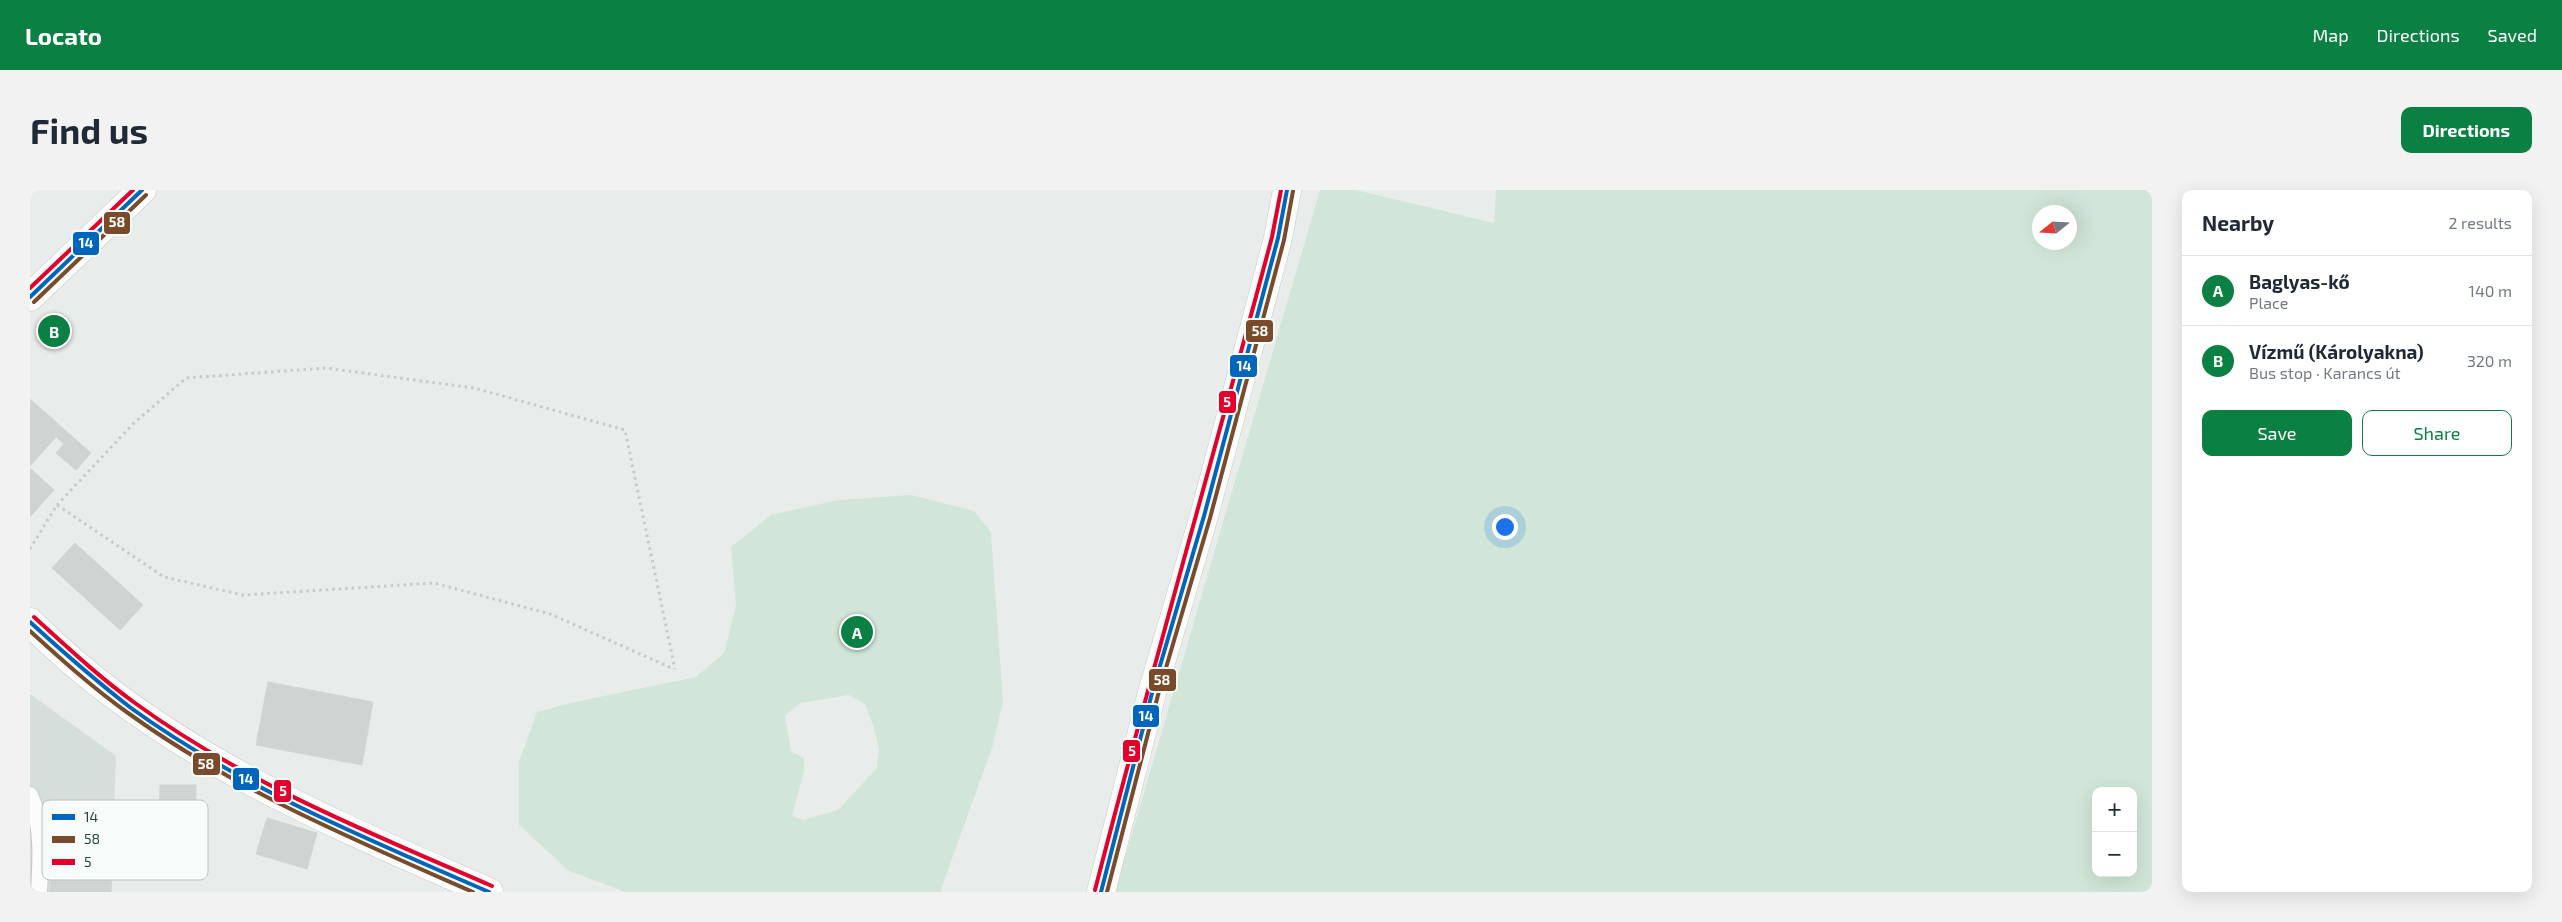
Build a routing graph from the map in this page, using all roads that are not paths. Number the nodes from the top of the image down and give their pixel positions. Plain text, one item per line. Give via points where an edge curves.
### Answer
1 (142, 190) edge
2 (1287, 190) edge
3 (30, 297) edge
4 (30, 622) edge
5 (30, 795) edge
6 (39, 892) edge
7 (489, 892) edge
8 (1100, 892) edge

1 - 3 street
2 - 8 street via 1278,238 1204,516 1152,693
4 - 7 street via 102,686 190,747 286,801
5 - 6 lane via 37,812

